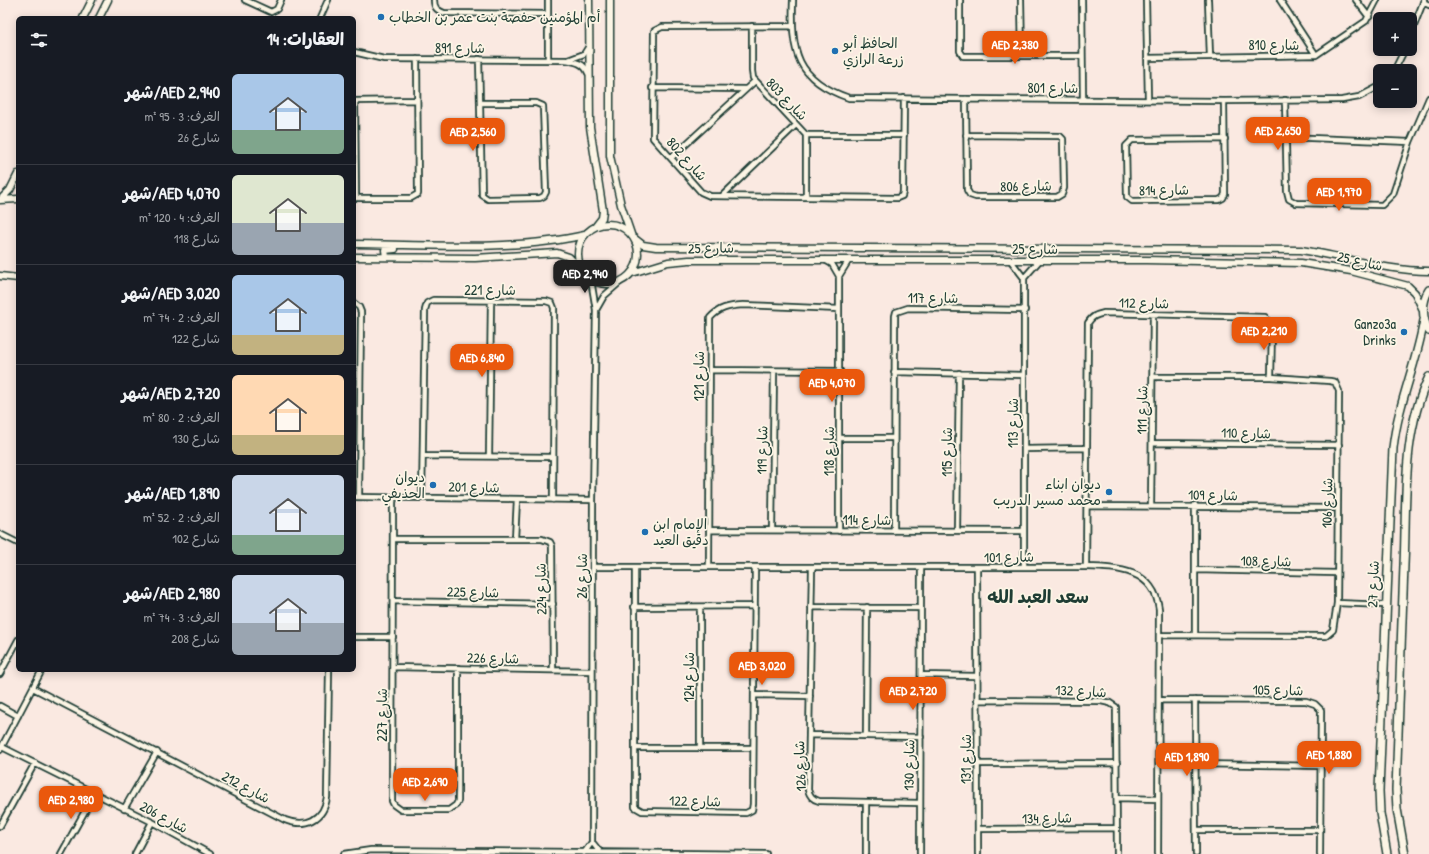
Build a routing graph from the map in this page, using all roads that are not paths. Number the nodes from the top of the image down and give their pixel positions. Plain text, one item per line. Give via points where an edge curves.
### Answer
1 (92, 0) edge
2 (108, 0) edge
3 (245, 0) edge
4 (281, 0) edge
5 (328, 0) edge
6 (434, 0) edge
7 (548, 0) edge
8 (589, 0) edge
9 (610, 0) edge
10 (793, 0) edge
11 (960, 0) edge
12 (1021, 0) edge
13 (1082, 0) edge
14 (1146, 0) edge
15 (1208, 0) edge
16 (1280, 0) edge
17 (1356, 0) edge
18 (1377, 0) edge
19 (1423, 1) edge
20 (1429, 5) edge
21 (548, 14) junction
22 (84, 16) edge
23 (100, 16) edge
24 (321, 16) edge
25 (1369, 17) junction
26 (1417, 17) edge
27 (752, 26) junction
28 (792, 26) junction
29 (590, 46) junction
30 (356, 52) edge
31 (1316, 55) junction
32 (1022, 56) junction
33 (1082, 56) junction
34 (1210, 57) junction
35 (1147, 58) junction
36 (417, 59) junction
37 (479, 60) junction
38 (548, 60) junction
39 (566, 60) junction
40 (591, 79) junction
41 (755, 81) junction
42 (652, 88) junction
43 (745, 89) junction
44 (1373, 90) edge
45 (904, 98) junction
46 (1429, 98) edge
47 (966, 99) junction
48 (1148, 99) junction
49 (417, 100) junction
50 (1083, 100) junction
51 (1285, 100) junction
52 (356, 101) edge
53 (1224, 101) junction
54 (480, 103) junction
55 (796, 125) junction
56 (806, 135) junction
57 (904, 135) junction
58 (966, 135) junction
59 (1286, 137) junction
60 (1224, 138) junction
61 (1410, 142) junction
62 (671, 158) junction
63 (16, 178) edge
64 (722, 196) junction
65 (806, 197) junction
66 (356, 198) edge
67 (16, 199) edge
68 (0, 200) edge
69 (595, 227) junction
70 (585, 235) junction
71 (633, 236) junction
72 (356, 244) edge
73 (452, 245) junction
74 (1098, 248) junction
75 (356, 257) edge
76 (386, 257) junction
77 (824, 260) junction
78 (849, 260) junction
79 (1096, 260) junction
80 (1011, 261) junction
81 (1039, 261) junction
82 (1429, 271) edge
83 (584, 273) junction
84 (632, 273) junction
85 (0, 276) edge
86 (839, 276) junction
87 (10, 278) junction
88 (16, 278) edge
89 (1024, 278) junction
90 (0, 281) edge
91 (620, 282) junction
92 (1429, 290) edge
93 (491, 301) junction
94 (356, 305) edge
95 (840, 309) junction
96 (596, 310) junction
97 (1025, 310) junction
98 (1423, 310) junction
99 (1153, 314) junction
100 (1424, 320) junction
101 (1429, 331) edge
102 (710, 370) junction
103 (774, 371) junction
104 (840, 371) junction
105 (894, 372) junction
106 (958, 373) junction
107 (1024, 375) junction
108 (1153, 377) junction
109 (1271, 377) junction
110 (1429, 377) edge
111 (840, 438) junction
112 (894, 438) junction
113 (1153, 443) junction
114 (1339, 445) junction
115 (1087, 448) junction
116 (1024, 449) junction
117 (357, 456) edge
118 (423, 456) junction
119 (490, 456) junction
120 (553, 457) junction
121 (356, 496) edge
122 (393, 497) junction
123 (422, 498) junction
124 (516, 499) junction
125 (553, 500) junction
126 (593, 500) junction
127 (1087, 506) junction
128 (1151, 506) junction
129 (1195, 506) junction
130 (1338, 508) junction
131 (709, 530) junction
132 (772, 530) junction
133 (1024, 530) junction
134 (839, 531) junction
135 (894, 531) junction
136 (957, 531) junction
137 (0, 534) edge
138 (393, 538) junction
139 (516, 538) junction
140 (16, 542) edge
141 (593, 567) junction
142 (634, 567) junction
143 (709, 567) junction
144 (755, 567) junction
145 (1086, 567) junction
146 (812, 568) junction
147 (921, 568) junction
148 (977, 568) junction
149 (1024, 568) junction
150 (1195, 570) junction
151 (1337, 573) junction
152 (393, 601) junction
153 (1337, 603) junction
154 (552, 604) junction
155 (1385, 605) junction
156 (755, 606) junction
157 (634, 607) junction
158 (700, 607) junction
159 (811, 607) junction
160 (867, 607) junction
161 (921, 608) junction
162 (1159, 635) junction
163 (1195, 635) junction
164 (393, 637) junction
165 (356, 638) edge
166 (16, 644) edge
167 (393, 667) junction
168 (458, 668) junction
169 (553, 670) junction
170 (592, 671) junction
171 (41, 672) edge
172 (329, 672) edge
173 (0, 674) edge
174 (921, 675) junction
175 (977, 676) junction
176 (33, 688) junction
177 (754, 694) junction
178 (810, 696) junction
179 (977, 700) junction
180 (1159, 700) junction
181 (1195, 700) junction
182 (0, 706) edge
183 (18, 716) junction
184 (810, 735) junction
185 (866, 736) junction
186 (921, 737) junction
187 (1, 748) edge
188 (634, 748) junction
189 (700, 748) junction
190 (753, 748) junction
191 (157, 752) junction
192 (35, 763) junction
193 (1117, 763) junction
194 (977, 764) junction
195 (1195, 764) junction
196 (1321, 766) junction
197 (95, 793) junction
198 (1117, 798) junction
199 (1158, 798) junction
200 (866, 802) junction
201 (920, 802) junction
202 (124, 809) junction
203 (152, 822) junction
204 (0, 826) edge
205 (1117, 828) junction
206 (978, 829) junction
207 (1196, 830) junction
208 (1320, 830) junction
209 (592, 842) junction
210 (600, 852) junction
211 (584, 853) edge
212 (613, 853) edge
213 (62, 854) edge
214 (135, 854) edge
215 (208, 854) edge
216 (344, 854) edge
217 (766, 854) edge
218 (866, 854) edge
219 (920, 854) edge
220 (978, 854) edge
221 (1117, 854) edge
222 (1158, 854) edge
223 (1196, 854) edge
224 (1320, 854) edge
225 (1387, 854) edge
226 (1405, 854) edge

1 - 22 street
2 - 23 street
3 - 4 street via 271,12
5 - 24 street
6 - 21 street via 437,10 444,13
7 - 21 street
8 - 29 street
9 - 71 street via 610,156 621,205
10 - 28 street, شارع 801
11 - 32 street via 961,54 968,57
12 - 32 street
13 - 33 street
14 - 35 street
15 - 34 street
16 - 31 street
17 - 25 street
18 - 25 street, شارع 810
19 - 20 street
19 - 26 street
21 - 38 street
25 - 31 street, شارع 810
27 - 28 street, شارع 802
27 - 41 street, شارع 803 via 752,71
27 - 42 street, شارع 802 via 656,28 652,35
28 - 45 street, شارع 801 via 796,52 803,65 814,80 829,91 850,98
29 - 39 street, شارع 891 via 584,54
29 - 40 street
30 - 36 street, شارع 891 via 384,59
31 - 34 street, شارع 810
32 - 33 street
33 - 50 street
34 - 35 street, شارع 810
35 - 48 street
36 - 37 street, شارع 891
36 - 49 street
37 - 38 street, شارع 891
37 - 54 street
38 - 39 street, شارع 891
39 - 40 street, شارع 891 via 578,62 586,68
40 - 69 street via 590,127 603,211 602,218
41 - 43 street
41 - 55 street, شارع 803
42 - 43 street
42 - 62 street, شارع 802 via 653,138
43 - 62 street
44 - 51 street, شارع 801 via 1360,97 1342,100
45 - 47 street, شارع 801
45 - 57 street, شارع 802
46 - 61 street
47 - 50 street, شارع 801
47 - 58 street, شارع 806
48 - 50 street, شارع 801
48 - 53 street, شارع 801
49 - 52 street
49 - 66 street via 418,194 411,198
51 - 53 street, شارع 801
51 - 59 street
53 - 60 street, شارع 814
54 - 54 street via 483,197 488,199 544,196 546,192 543,106 536,102
55 - 56 street, شارع 803
55 - 64 street
56 - 57 street, شارع 803
56 - 65 street
57 - 65 street, شارع 802 via 902,196
58 - 58 street, شارع 806 via 967,190 970,195 1057,197 1062,194 1063,139 1060,136
59 - 61 street
59 - 61 street via 1287,191 1289,199 1296,203 1382,205 1393,194
60 - 60 street, شارع 814 via 1223,198 1132,201 1127,197 1126,146 1132,140
62 - 64 street, شارع 802 via 701,192 710,196
63 - 68 street via 10,190
64 - 65 street, شارع 802
67 - 68 street
69 - 70 street
69 - 71 street via 608,224 620,226
70 - 73 street via 501,244
70 - 83 street via 579,246 578,258
71 - 74 street, شارع 25 via 643,245 656,247
71 - 84 street via 639,256
72 - 73 street
73 - 76 street via 444,249 388,249 384,253
74 - 79 street via 1099,256
74 - 82 street, شارع 25 via 1301,250 1378,266
75 - 76 street
76 - 83 street via 475,258 564,254 574,260
77 - 78 street, شارع 25
77 - 84 street, شارع 25 via 689,260 668,262
77 - 86 street via 832,264
78 - 80 street, شارع 25
78 - 86 street
79 - 81 street, شارع 25
79 - 98 street, شارع 25 via 1279,262 1329,267 1408,286 1415,293
80 - 81 street, شارع 25
80 - 89 street
81 - 89 street
83 - 91 street via 602,284
83 - 96 street, شارع 26 via 592,286
84 - 91 street
85 - 87 street
86 - 95 street, شارع 118
87 - 88 street
87 - 90 street
89 - 97 street, شارع 113
91 - 96 street via 604,296
92 - 98 main road
93 - 118 street, شارع 221 via 433,300 427,303
93 - 119 street
93 - 120 street, شارع 221 via 546,301 554,305
94 - 117 street via 361,312
95 - 102 street, شارع 121 via 743,305 717,310 710,318
95 - 104 street, شارع 118
96 - 126 street, شارع 26
97 - 105 street, شارع 117 via 900,310 894,316
97 - 107 street, شارع 113
98 - 100 main road
99 - 108 street, شارع 111
99 - 109 street, شارع 112 via 1264,317 1272,329
99 - 115 street, شارع 112 via 1104,313 1095,315 1088,323
100 - 101 main road
100 - 155 main road, شارع 27 via 1421,342 1395,426
102 - 103 street
102 - 131 street, شارع 121
103 - 104 street
103 - 132 street, شارع 119
104 - 111 street, شارع 118
105 - 106 street
105 - 112 street, شارع 117
106 - 107 street
106 - 136 street, شارع 115
107 - 116 street, شارع 113
108 - 109 street, شارع 106
108 - 113 street, شارع 111
109 - 114 street, شارع 106 via 1335,382 1340,391
110 - 226 main road via 1422,391 1412,427 1407,483 1396,790
111 - 112 street
111 - 134 street, شارع 118
112 - 135 street, شارع 117
113 - 114 street, شارع 110
113 - 128 street, شارع 111
114 - 130 street, شارع 106
115 - 116 street
115 - 127 street, شارع 112
116 - 133 street, شارع 113
117 - 121 street
118 - 119 street
118 - 123 street, شارع 221
119 - 120 street
120 - 125 street, شارع 221
121 - 122 street, شارع 201
122 - 123 street, شارع 201
122 - 138 street, شارع 227
123 - 124 street, شارع 201
124 - 125 street, شارع 201
124 - 139 street
125 - 126 street, شارع 201
126 - 141 street, شارع 26
127 - 128 street, شارع 109
127 - 145 street, شارع 112
128 - 129 street, شارع 109
129 - 130 street, شارع 109
129 - 150 street
130 - 151 street, شارع 106
131 - 132 street, شارع 114
131 - 143 street, شارع 121
132 - 134 street, شارع 114
133 - 136 street, شارع 114
133 - 149 street, شارع 113
134 - 135 street, شارع 114
135 - 136 street, شارع 114
137 - 140 street
138 - 139 street, شارع 224
138 - 152 street, شارع 227
139 - 154 street, شارع 224 via 542,539 550,542
141 - 142 street, شارع 101
141 - 170 street, شارع 26
142 - 143 street, شارع 101
142 - 157 street, شارع 122
143 - 144 street, شارع 101
144 - 146 street, شارع 101
144 - 156 street, شارع 122
145 - 149 street, شارع 101
145 - 162 street, شارع 101 via 1127,570 1146,581 1155,591 1158,602
146 - 147 street, شارع 101
146 - 159 street, شارع 126
147 - 148 street, شارع 101
147 - 161 street, شارع 130
148 - 149 street, شارع 101
148 - 175 street, شارع 131
150 - 151 street, شارع 108
150 - 163 street
151 - 153 street, شارع 106
152 - 154 street, شارع 225
152 - 164 street, شارع 227
153 - 155 street
153 - 163 street, شارع 106 via 1333,630 1326,636
154 - 169 street, شارع 224
155 - 225 main road, شارع 27 via 1379,792
156 - 158 street
156 - 177 street, شارع 122
157 - 158 street
157 - 188 street, شارع 122
158 - 189 street, شارع 124
159 - 160 street
159 - 178 street, شارع 126
160 - 161 street
160 - 185 street
161 - 174 street, شارع 130
162 - 163 street, شارع 106
162 - 180 street, شارع 101
164 - 165 street
164 - 167 street, شارع 227
166 - 173 street
167 - 168 street, شارع 226
167 - 168 street, شارع 227 via 392,801 401,810 449,810 458,801
168 - 169 street, شارع 226
169 - 170 street, شارع 226
170 - 209 street, شارع 26
171 - 176 street
172 - 191 street, شارع 212 via 326,808 320,816 306,823 296,824 285,820
174 - 175 street
174 - 186 street, شارع 130
175 - 179 street, شارع 131
176 - 183 street
176 - 191 street, شارع 212
177 - 178 street
177 - 190 street, شارع 122
178 - 184 street, شارع 126
179 - 193 street, شارع 132 via 1110,703 1116,707
179 - 194 street, شارع 131
180 - 181 street, شارع 105
180 - 199 street, شارع 101
181 - 195 street
181 - 196 street, شارع 105 via 1306,701 1315,704 1321,710
182 - 183 street
183 - 187 street
184 - 185 street
184 - 200 street, شارع 126 via 808,790 812,798 819,801
185 - 186 street
186 - 201 street, شارع 130
187 - 192 street, شارع 206
188 - 189 street
188 - 190 street, شارع 122 via 634,802 638,809 746,813 753,807
189 - 190 street
191 - 202 street
192 - 197 street, شارع 206
192 - 204 street
193 - 194 street
193 - 198 street, شارع 132
194 - 206 street, شارع 131
195 - 196 street
195 - 207 street
196 - 208 street, شارع 105
197 - 202 street, شارع 206
197 - 213 street
198 - 199 street
198 - 205 street, شارع 132
199 - 222 street, شارع 101
200 - 201 street, شارع 126
200 - 218 street
201 - 219 street, شارع 130
202 - 203 street, شارع 206
203 - 214 street
203 - 215 street, شارع 206
205 - 206 street, شارع 134
205 - 221 street, شارع 132
206 - 220 street, شارع 131
207 - 208 street
207 - 223 street
208 - 224 street, شارع 105
209 - 210 street
209 - 211 street
210 - 211 street
210 - 212 street
211 - 216 street via 371,850
212 - 217 street

